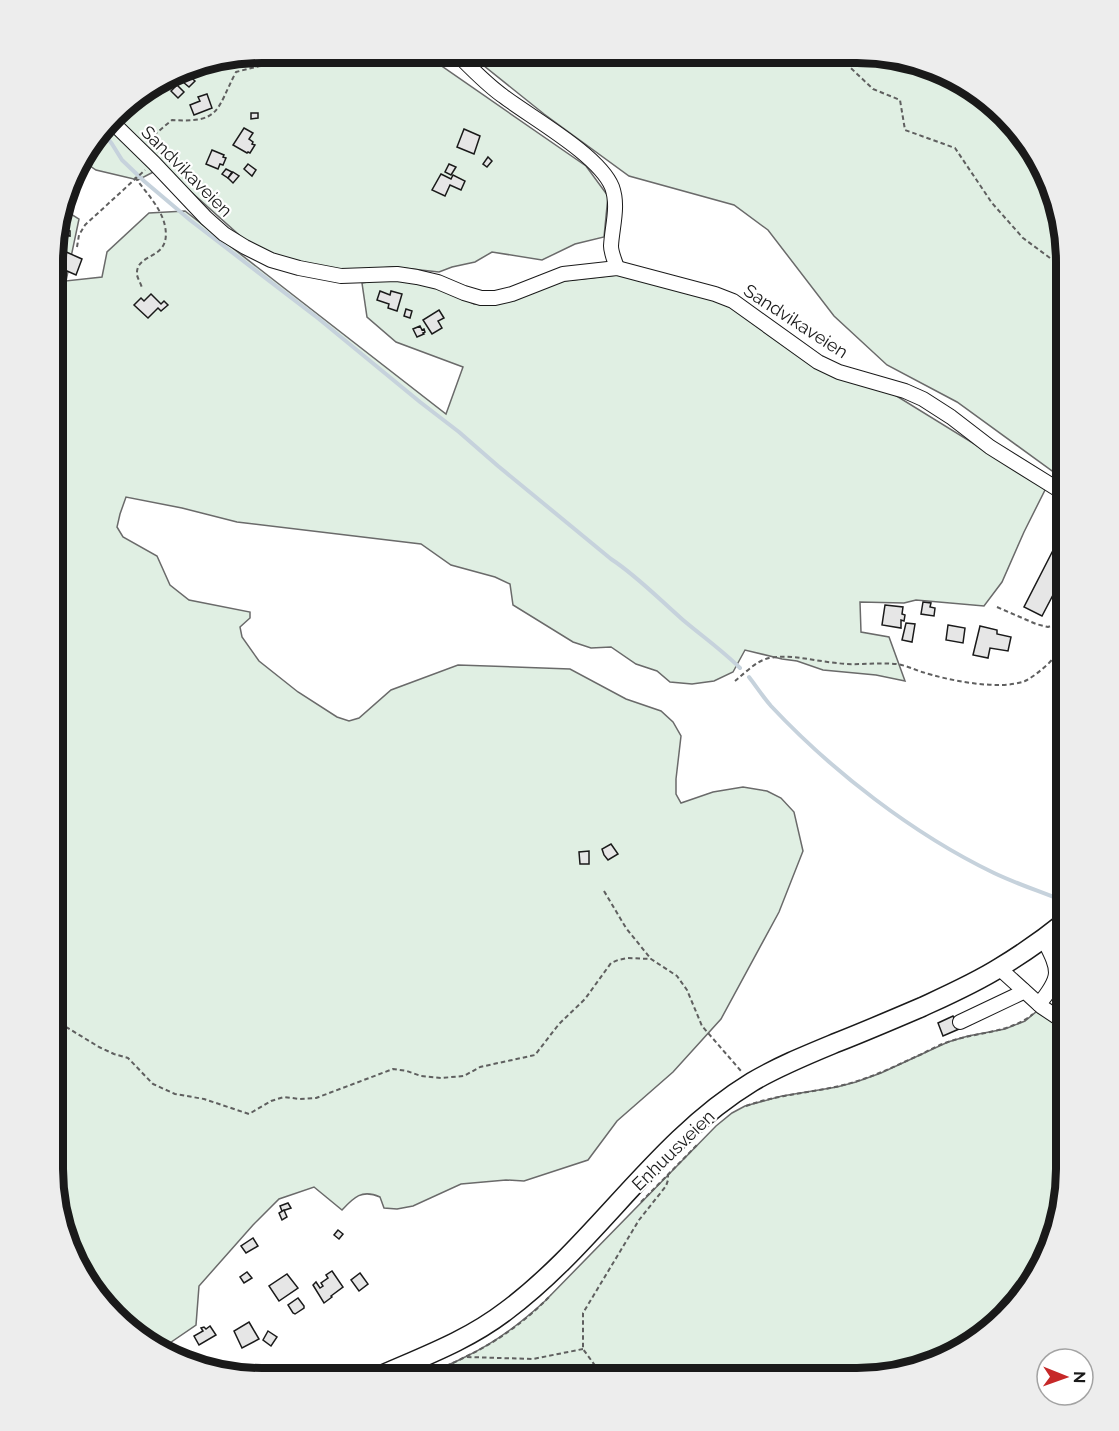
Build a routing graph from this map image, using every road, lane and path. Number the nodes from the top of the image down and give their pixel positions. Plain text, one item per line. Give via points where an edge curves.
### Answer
1 (271, 63) edge
2 (467, 63) edge
3 (845, 63) edge
4 (117, 126) edge
5 (139, 148) junction
6 (143, 172) dead end
7 (135, 177) junction
8 (77, 247) dead end
9 (1056, 258) edge
10 (617, 268) junction
11 (142, 288) dead end
12 (1056, 488) edge
13 (997, 607) dead end
14 (1056, 624) edge
15 (1056, 655) edge
16 (735, 681) dead end
17 (604, 891) dead end
18 (1056, 928) edge
19 (1043, 938) junction
20 (651, 959) junction
21 (999, 968) junction
22 (1023, 990) junction
23 (1041, 1006) junction
24 (1056, 1016) edge
25 (960, 1022) dead end
26 (63, 1025) edge
27 (751, 1082) junction
28 (759, 1101) junction
29 (745, 1106) dead end
30 (700, 1142) dead end
31 (668, 1174) junction
32 (635, 1208) dead end
33 (553, 1293) dead end
34 (583, 1349) junction
35 (466, 1357) junction
36 (399, 1368) edge
37 (440, 1368) edge
38 (597, 1368) edge

1 - 5 path via 236,72 213,115 172,120
2 - 10 street via 502,96 578,149 609,180 615,204 611,249
3 - 9 path via 873,89 900,100 904,130 955,148 1023,238 1050,258
4 - 5 street, Sandvikaveien
5 - 10 street, Sandvikaveien via 224,234 271,260 299,268 341,276 417,277 472,296 495,298 563,274
6 - 7 path
7 - 8 path via 85,225
7 - 11 path via 157,207 165,234 161,250 140,266 137,274
10 - 12 street, Sandvikaveien via 733,301 818,362 923,399
13 - 14 path via 1036,624
15 - 16 path via 1038,673 1005,685 943,677 894,663 837,664 782,657 758,662
17 - 20 path
18 - 19 main road, Enhuusveien
19 - 21 main road, Enhuusveien
19 - 23 street via 1056,975
20 - 26 path via 628,958 611,963 535,1055 480,1067 464,1076 441,1078 393,1069 316,1098 284,1097 271,1101 249,1114 153,1084 128,1058 99,1047
20 - 27 path via 677,976 702,1026
21 - 22 street
21 - 27 main road, Enhuusveien
22 - 23 street
22 - 25 street
23 - 24 street
23 - 28 path via 1025,1021 948,1042 856,1082
27 - 28 path
27 - 36 main road, Enhuusveien via 702,1118 547,1277 506,1311 447,1348
28 - 29 path
30 - 31 path
31 - 32 path
31 - 34 path via 666,1186 639,1220 583,1313
33 - 35 path via 501,1337
34 - 35 path via 533,1359
34 - 38 path
35 - 37 path

